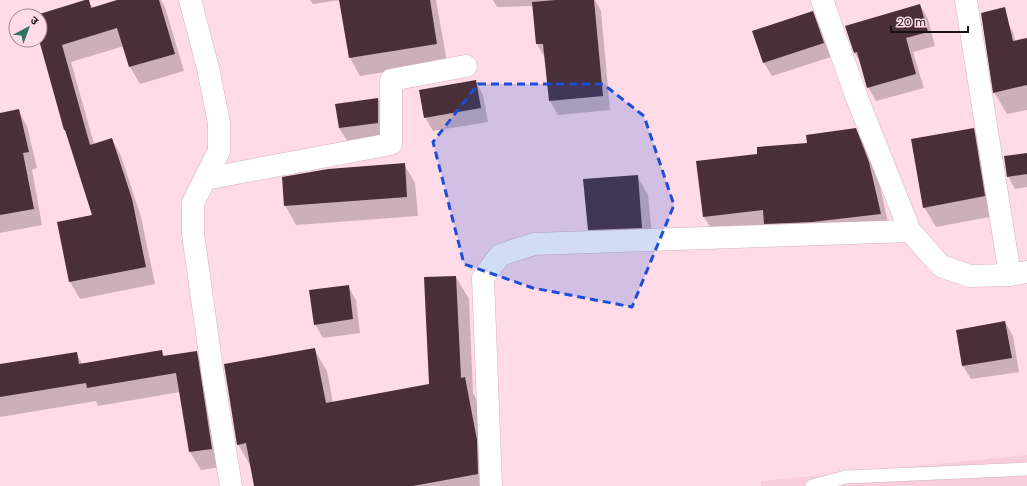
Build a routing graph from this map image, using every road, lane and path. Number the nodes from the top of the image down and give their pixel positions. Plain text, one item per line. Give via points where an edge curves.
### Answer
1 (190, 0) edge
2 (822, 0) edge
3 (966, 0) edge
4 (466, 66) dead end
5 (205, 179) junction
6 (910, 231) junction
7 (1018, 273) edge
8 (1027, 469) edge
9 (231, 486) edge
10 (491, 486) edge
11 (812, 486) edge

1 - 5 street via 219,123 219,151
2 - 6 street via 856,98
3 - 7 street
4 - 5 street via 391,80 391,144
5 - 9 street via 193,203 193,234
6 - 7 street via 941,266 970,276
6 - 10 street via 534,244 500,255 483,278
8 - 11 lane via 846,477

